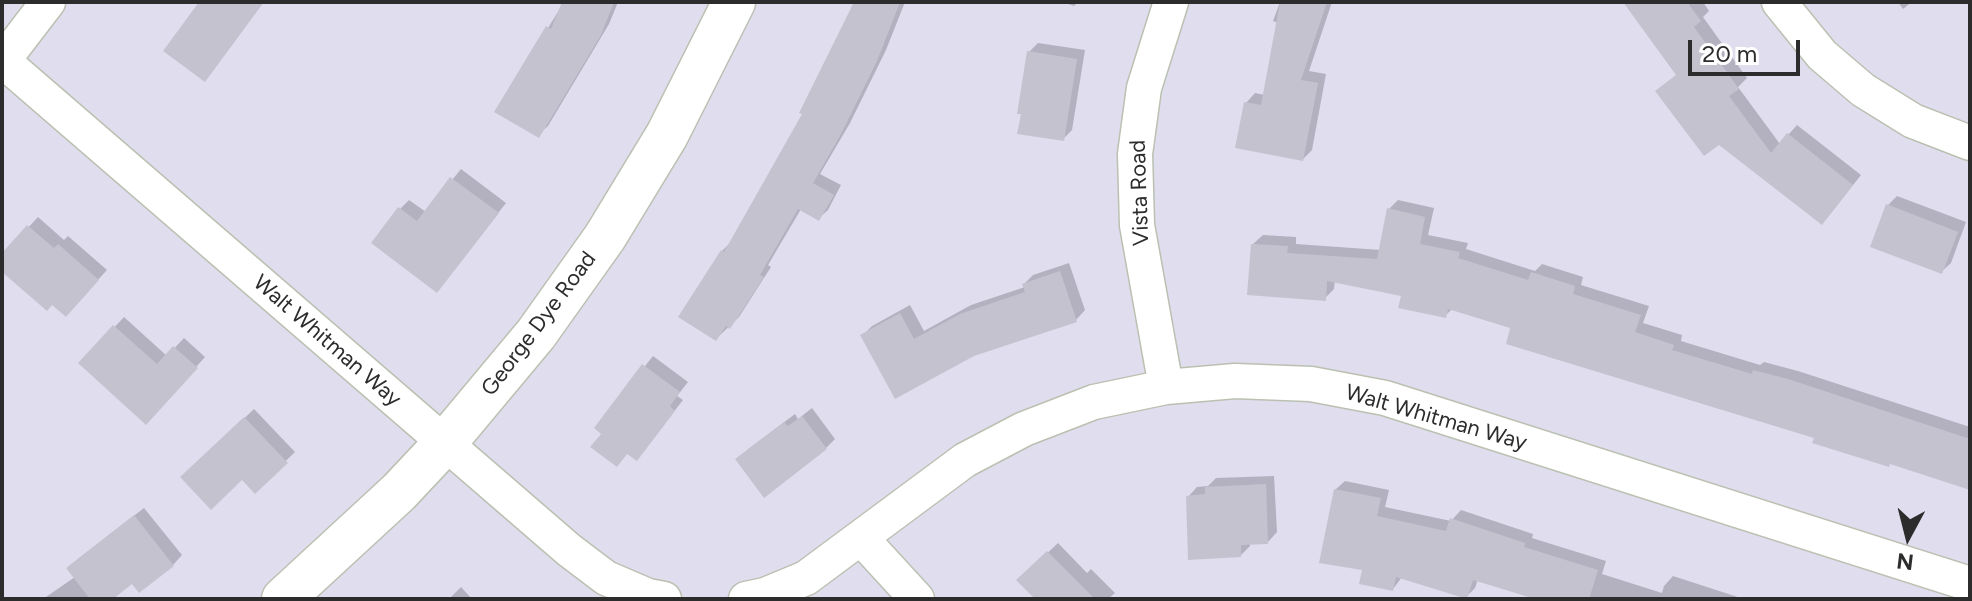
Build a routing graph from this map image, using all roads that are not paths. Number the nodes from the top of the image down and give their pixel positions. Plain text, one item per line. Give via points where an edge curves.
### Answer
1 (48, 2) edge
2 (734, 2) edge
3 (1171, 2) edge
4 (1779, 2) edge
5 (2, 61) edge
6 (1970, 143) edge
7 (1166, 387) junction
8 (445, 443) junction
9 (861, 538) junction
10 (1970, 584) edge
11 (653, 598) edge
12 (283, 599) edge
13 (746, 599) edge
14 (917, 599) edge

1 - 5 street
2 - 8 street, George Dye Road via 667,135 605,237 536,334
3 - 7 street, Vista Road via 1144,88 1135,154 1137,225
4 - 6 street via 1822,55 1863,90 1913,121
5 - 8 street, Walt Whitman Way
7 - 9 street, Walt Whitman Way via 1094,402 1024,429 965,460
7 - 10 street, Walt Whitman Way via 1235,381 1311,384 1385,398
8 - 11 street, Walt Whitman Way via 606,578
8 - 12 street, George Dye Road
9 - 13 street, Walt Whitman Way via 806,578
9 - 14 street

